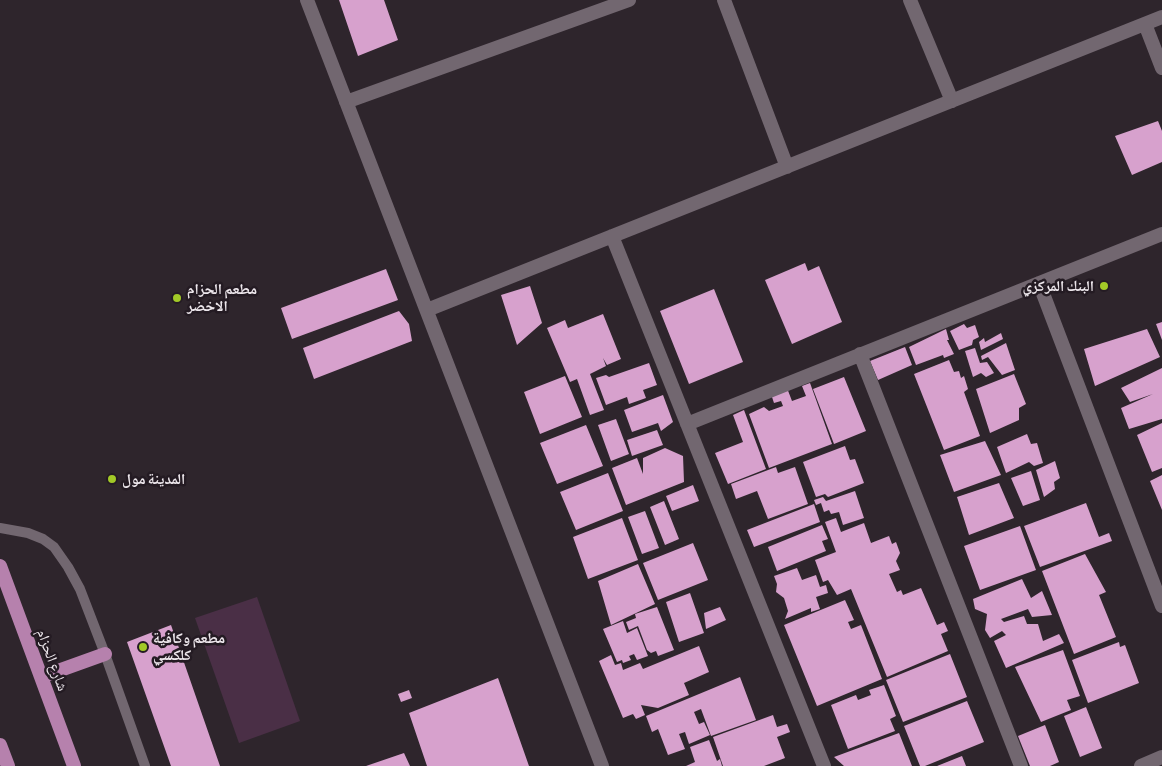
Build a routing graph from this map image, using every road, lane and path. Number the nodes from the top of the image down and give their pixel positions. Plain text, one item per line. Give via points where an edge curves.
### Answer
1 (307, 0) edge
2 (629, 0) edge
3 (724, 0) edge
4 (910, 0) edge
5 (1162, 17) edge
6 (1145, 24) junction
7 (1162, 68) edge
8 (952, 100) junction
9 (346, 102) junction
10 (787, 167) junction
11 (1162, 234) edge
12 (612, 236) junction
13 (1039, 283) junction
14 (427, 310) junction
15 (860, 354) junction
16 (687, 424) junction
17 (0, 528) edge
18 (2, 573) edge
19 (1162, 606) edge
20 (106, 654) junction
21 (41, 677) junction
22 (0, 745) edge
23 (1162, 757) edge
24 (8, 766) edge
25 (74, 766) edge
26 (145, 766) edge
27 (602, 766) edge
28 (824, 766) edge
29 (1021, 766) edge
30 (1141, 766) edge

1 - 9 street
2 - 9 street
3 - 10 street
4 - 8 street
5 - 6 street
6 - 7 street
6 - 8 street
8 - 10 street
9 - 14 street
10 - 12 street
11 - 13 street
12 - 14 street
12 - 16 street
13 - 15 street
13 - 19 street
14 - 27 street
15 - 16 street
15 - 29 street
16 - 28 street
17 - 20 lane via 28,533 54,547 80,589
18 - 21 main road, شارع الحزام
20 - 21 main road
20 - 26 lane
21 - 25 main road, شارع الحزام
22 - 24 main road
23 - 30 street

